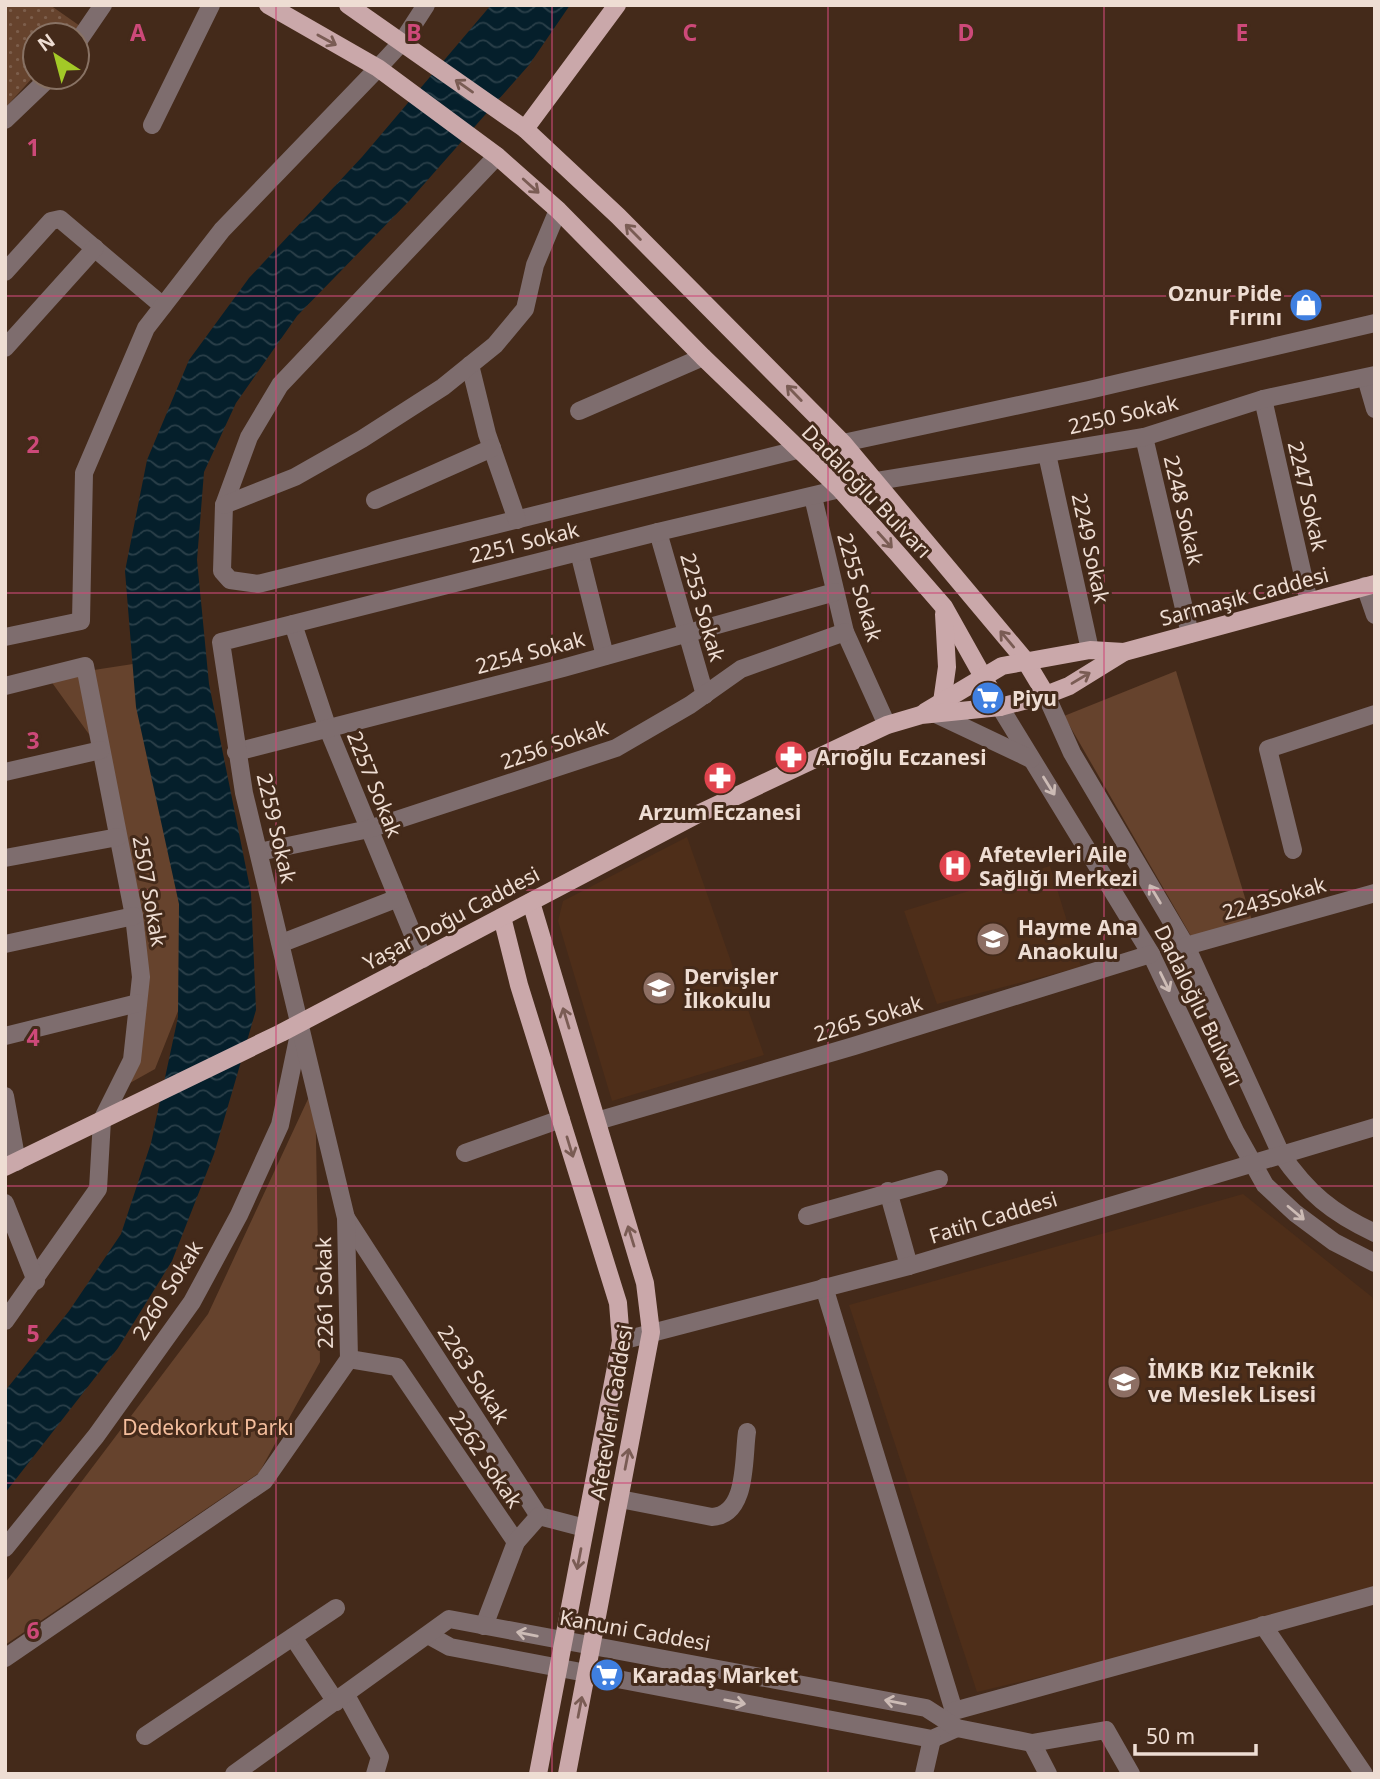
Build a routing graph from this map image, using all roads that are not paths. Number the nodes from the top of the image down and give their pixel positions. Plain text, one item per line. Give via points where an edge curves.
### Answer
1 (103, 5) edge
2 (211, 5) edge
3 (268, 5) edge
4 (348, 5) edge
5 (426, 5) edge
6 (617, 5) edge
7 (91, 23) edge
8 (402, 42) junction
9 (378, 68) junction
10 (35, 91) edge
11 (5, 120) edge
12 (152, 125) dead end
13 (525, 130) junction
14 (497, 156) junction
15 (558, 210) junction
16 (95, 248) junction
17 (5, 272) edge
18 (163, 306) junction
19 (1375, 323) edge
20 (5, 348) edge
21 (702, 357) junction
22 (470, 365) junction
23 (1370, 376) edge
24 (1262, 400) junction
25 (1375, 409) edge
26 (579, 411) dead end
27 (1144, 437) junction
28 (843, 443) junction
29 (492, 448) junction
30 (797, 450) junction
31 (1047, 454) junction
32 (877, 481) junction
33 (840, 489) junction
34 (813, 497) junction
35 (375, 500) dead end
36 (225, 505) junction
37 (517, 520) junction
38 (658, 531) junction
39 (579, 552) junction
40 (1370, 585) edge
41 (835, 592) junction
42 (1309, 602) junction
43 (944, 607) junction
44 (1375, 615) edge
45 (293, 624) junction
46 (845, 632) junction
47 (686, 634) junction
48 (1190, 634) junction
49 (5, 637) edge
50 (220, 642) joint
51 (1090, 650) junction
52 (1125, 652) junction
53 (605, 656) junction
54 (1025, 660) junction
55 (982, 677) junction
56 (5, 686) edge
57 (705, 695) junction
58 (1045, 695) junction
59 (1000, 707) junction
60 (933, 710) junction
61 (1375, 714) edge
62 (887, 725) junction
63 (328, 729) junction
64 (102, 750) junction
65 (236, 752) junction
66 (1032, 759) junction
67 (5, 772) edge
68 (369, 829) junction
69 (118, 837) junction
70 (1293, 850) dead end
71 (259, 852) junction
72 (5, 858) edge
73 (1375, 893) edge
74 (398, 898) junction
75 (531, 902) junction
76 (134, 916) junction
77 (502, 917) junction
78 (282, 943) junction
79 (5, 944) edge
80 (1186, 946) junction
81 (1151, 954) junction
82 (423, 959) junction
83 (138, 1003) junction
84 (301, 1022) junction
85 (5, 1035) edge
86 (5, 1096) edge
87 (561, 1119) junction
88 (102, 1120) junction
89 (597, 1121) junction
90 (1375, 1127) edge
91 (465, 1153) dead end
92 (1281, 1154) junction
93 (1252, 1162) junction
94 (11, 1164) edge
95 (939, 1179) dead end
96 (888, 1191) junction
97 (5, 1203) edge
98 (807, 1216) dead end
99 (345, 1217) junction
100 (1375, 1233) edge
101 (1375, 1263) edge
102 (909, 1266) junction
103 (36, 1281) junction
104 (824, 1287) junction
105 (5, 1321) edge
106 (651, 1332) junction
107 (621, 1340) junction
108 (349, 1359) junction
109 (747, 1432) dead end
110 (620, 1499) junction
111 (539, 1516) junction
112 (585, 1528) junction
113 (516, 1542) junction
114 (5, 1548) edge
115 (1375, 1595) edge
116 (336, 1608) dead end
117 (1263, 1625) junction
118 (484, 1626) junction
119 (430, 1636) junction
120 (293, 1637) junction
121 (563, 1640) junction
122 (592, 1645) junction
123 (5, 1658) edge
124 (558, 1667) junction
125 (586, 1672) junction
126 (341, 1699) junction
127 (952, 1719) junction
128 (145, 1736) dead end
129 (932, 1739) junction
130 (1032, 1743) junction
131 (234, 1774) edge
132 (375, 1774) edge
133 (538, 1774) edge
134 (567, 1774) edge
135 (924, 1774) edge
136 (1048, 1774) edge
137 (1131, 1774) edge
138 (1364, 1774) edge

1 - 7 street
2 - 12 street
3 -> 9 main road, Dadaloğlu Bulvarı
4 - 8 main road, Dadaloğlu Bulvarı
5 - 8 street
6 - 13 main road
8 - 9 street
13 -> 8 main road, Dadaloğlu Bulvarı
9 - 14 main road, Dadaloğlu Bulvarı
9 - 18 street via 222,230
10 - 11 street
28 -> 13 main road, Dadaloğlu Bulvarı via 618,216
14 -> 15 main road, Dadaloğlu Bulvarı
14 - 36 street via 280,384 249,437
15 - 21 main road, Dadaloğlu Bulvarı
15 - 22 street via 535,265 525,309 495,345
16 - 17 street via 60,219 51,221
16 - 18 street
16 - 20 street
18 - 49 street via 146,328 84,473 81,621
19 - 28 street
21 - 26 street
21 - 30 main road, Dadaloğlu Bulvarı
22 - 29 street
22 - 36 street via 362,439 295,477
23 - 24 street, 2250 Sokak
23 - 25 street
24 - 27 street, 2250 Sokak
24 - 42 street, 2247 Sokak
27 - 31 street, 2250 Sokak
27 - 48 street, 2248 Sokak
28 - 32 main road, Dadaloğlu Bulvarı
29 - 35 street
29 - 37 street
30 - 33 main road, Dadaloğlu Bulvarı
30 - 37 street
31 - 32 street, 2250 Sokak
31 - 51 street, 2249 Sokak
54 -> 32 main road, Dadaloğlu Bulvarı
33 - 34 street, 2251 Sokak
33 -> 43 main road, Dadaloğlu Bulvarı
34 - 38 street, 2251 Sokak
34 - 41 street, 2255 Sokak
36 - 37 street via 222,571 230,580 258,584
38 - 39 street, 2251 Sokak
38 - 47 street, 2253 Sokak
39 - 45 street, 2251 Sokak
39 - 53 street
40 - 42 main road, Sarmaşık Caddesi
40 - 44 street
41 - 46 street, 2255 Sokak
41 - 47 street, 2254 Sokak
42 - 48 main road, Sarmaşık Caddesi
43 - 55 main road, Dadaloğlu Bulvarı
43 - 60 main road via 947,667
45 - 50 street, 2251 Sokak
45 - 63 street, 2257 Sokak
46 - 57 street, 2256 Sokak via 741,669
46 - 62 street, 2255 Sokak
47 - 53 street, 2254 Sokak
47 - 57 street, 2253 Sokak
48 - 52 main road, Sarmaşık Caddesi
50 - 65 street, 2259 Sokak
51 - 52 main road
51 - 54 main road
58 -> 52 main road
53 - 63 street, 2254 Sokak
54 - 55 main road
54 - 58 main road, Dadaloğlu Bulvarı
55 - 59 main road, Dadaloğlu Bulvarı
55 - 60 main road
56 - 64 street, 2507 Sokak via 85,666
57 - 68 street, 2256 Sokak via 616,748
58 - 59 main road
80 -> 58 street, Dadaloğlu Bulvarı via 1072,752
59 - 60 main road
59 - 66 street, Dadaloğlu Bulvarı
60 - 62 main road, Yaşar Doğu Caddesi
60 - 66 street
61 - 70 street via 1268,749
62 - 75 main road, Yaşar Doğu Caddesi via 696,815
63 - 65 street, 2254 Sokak
63 - 68 street, 2257 Sokak
64 - 67 street
64 - 69 street, 2507 Sokak
65 - 71 street, 2259 Sokak
66 -> 81 street, Dadaloğlu Bulvarı
68 - 71 street, 2256 Sokak
68 - 74 street, 2257 Sokak
69 - 72 street
69 - 76 street, 2507 Sokak
71 - 78 street, 2259 Sokak
73 - 80 street, 2243Sokak
74 - 78 street
74 - 82 street, 2257 Sokak
75 - 77 main road, Yaşar Doğu Caddesi
89 -> 75 main road, Afetevleri Caddesi
76 - 79 street
76 - 83 street, 2507 Sokak via 141,977
77 - 82 main road, Yaşar Doğu Caddesi
77 - 87 main road, Afetevleri Caddesi
78 - 84 street, 2259 Sokak
80 - 92 street, Dadaloğlu Bulvarı
81 - 89 street, 2265 Sokak
81 -> 93 street, Dadaloğlu Bulvarı
82 - 84 main road, Yaşar Doğu Caddesi
83 - 85 street
83 - 88 street, 2507 Sokak via 132,1060
84 - 88 main road, Yaşar Doğu Caddesi
84 - 99 street, 2261 Sokak
84 - 114 street, 2260 Sokak via 280,1125 192,1302 96,1436
86 - 94 street
87 - 91 street
87 -> 107 main road, Afetevleri Caddesi via 618,1303
88 - 94 main road, Yaşar Doğu Caddesi
88 - 103 street via 98,1189
106 -> 89 main road, Afetevleri Caddesi via 645,1283
90 - 92 street, Fatih Caddesi
92 - 93 street, Fatih Caddesi
92 - 100 street, Dadaloğlu Bulvarı via 1295,1175 1338,1215
93 -> 101 street, Dadaloğlu Bulvarı via 1265,1185 1294,1213 1334,1242
93 - 102 street, Fatih Caddesi
95 - 96 street
96 - 98 street
96 - 102 street
97 - 103 street
99 - 108 street, 2261 Sokak
99 - 111 street, 2263 Sokak
102 - 104 street, Fatih Caddesi
103 - 105 street
104 - 106 street, Fatih Caddesi
104 - 127 street
106 - 107 street, Fatih Caddesi
110 -> 106 main road, Afetevleri Caddesi
107 - 112 main road, Afetevleri Caddesi
108 - 113 street, 2262 Sokak via 397,1367
108 - 123 street, 2261 Sokak via 264,1481
109 - 110 street via 738,1500 724,1515 712,1517
110 - 122 main road, Afetevleri Caddesi
111 - 112 street
111 - 113 street
112 -> 121 main road, Afetevleri Caddesi
113 - 118 street, 2262 Sokak
115 - 117 street
116 - 120 street
117 - 127 street
117 - 138 street
118 - 119 street, Kanuni Caddesi via 449,1619
121 -> 118 street, Kanuni Caddesi
119 - 124 street via 450,1647
119 - 126 street, Kanuni Caddesi
120 - 126 street
120 - 128 street
121 - 122 street, Kanuni Caddesi
121 - 124 main road, Afetevleri Caddesi
122 - 125 main road, Afetevleri Caddesi
127 -> 122 street, Kanuni Caddesi via 926,1708
124 - 125 street
124 - 133 main road, Afetevleri Caddesi
125 -> 129 street
134 -> 125 main road, Afetevleri Caddesi
126 - 131 street, Kanuni Caddesi
126 - 132 street via 380,1757
127 - 129 street
127 - 130 street, Kanuni Caddesi
129 - 135 street
130 - 136 street
130 - 137 street, Kanuni Caddesi via 1106,1730

